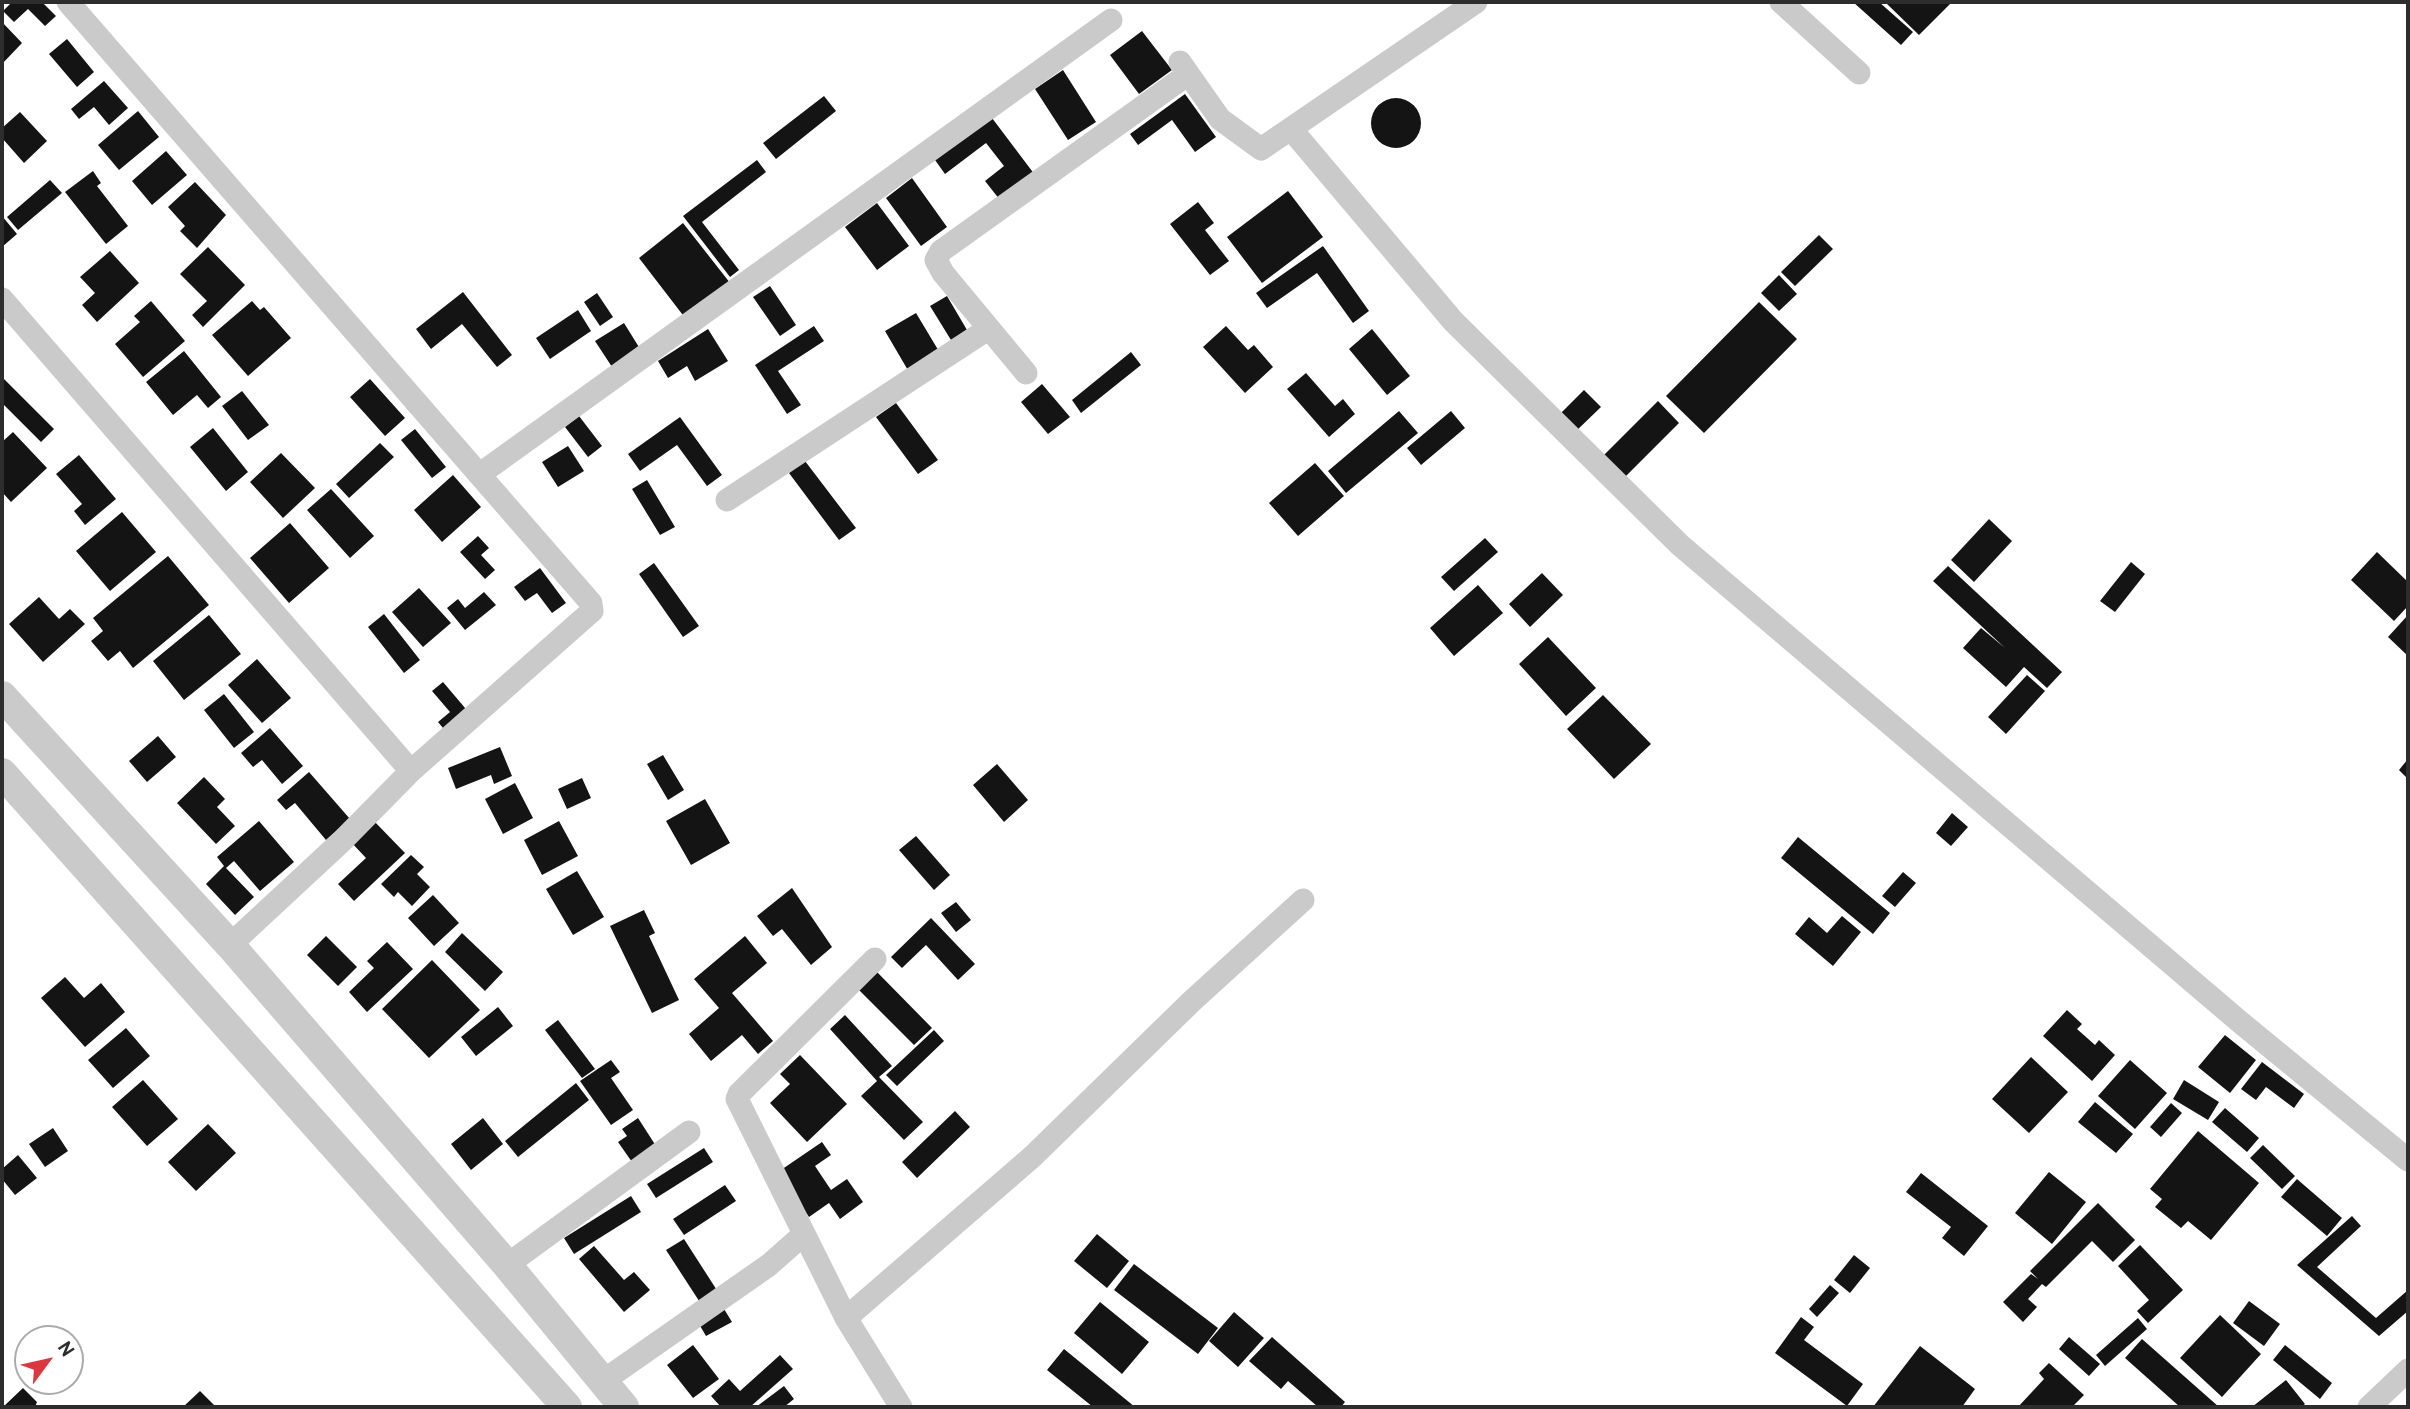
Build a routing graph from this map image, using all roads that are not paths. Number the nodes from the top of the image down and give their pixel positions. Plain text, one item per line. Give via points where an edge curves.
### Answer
1 (68, 2) edge
2 (1476, 2) edge
3 (1781, 2) edge
4 (1111, 20) dead end
5 (1859, 73) dead end
6 (1291, 129) junction
7 (2, 299) edge
8 (988, 329) junction
9 (1026, 373) dead end
10 (480, 474) junction
11 (727, 500) dead end
12 (2, 696) edge
13 (411, 771) junction
14 (2, 774) edge
15 (1303, 900) dead end
16 (230, 945) junction
17 (875, 959) dead end
18 (689, 1132) dead end
19 (2408, 1160) edge
20 (804, 1234) junction
21 (507, 1265) junction
22 (846, 1318) junction
23 (2408, 1370) edge
24 (603, 1381) junction
25 (567, 1407) edge
26 (624, 1407) edge
27 (901, 1407) edge
28 (2369, 1407) edge

1 - 10 street
2 - 6 street
3 - 5 street
4 - 10 street
6 - 8 street via 1260,149 1220,119 1183,68 940,251 936,260 943,273
6 - 19 street via 1453,321 1680,545
7 - 13 street
8 - 9 street
8 - 11 street
10 - 13 street via 587,597 592,611
12 - 16 street
13 - 16 street
14 - 25 street
15 - 22 street via 1032,1157
16 - 21 street
17 - 20 street via 737,1099
18 - 21 street
20 - 22 street
20 - 24 street via 769,1265
21 - 24 street
22 - 27 street
23 - 28 street
24 - 26 street

